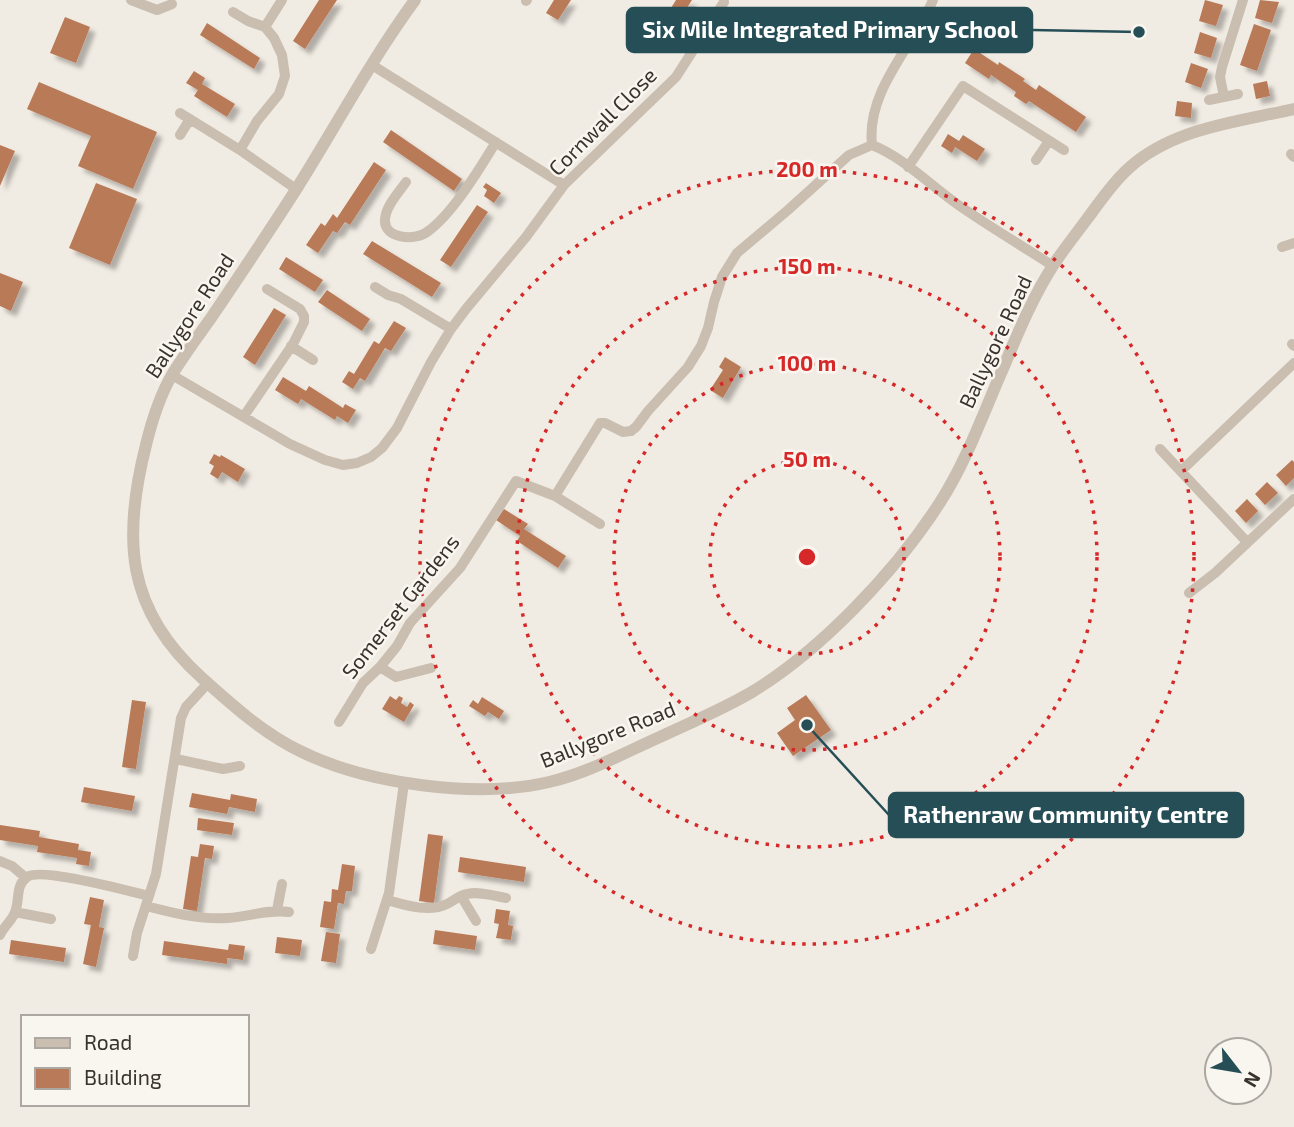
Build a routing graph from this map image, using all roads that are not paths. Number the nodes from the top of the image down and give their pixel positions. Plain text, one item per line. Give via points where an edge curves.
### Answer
1 (131, 0) edge
2 (282, 0) edge
3 (415, 0) edge
4 (933, 0) edge
5 (1244, 0) edge
6 (724, 2) dead end
7 (172, 4) dead end
8 (233, 12) dead end
9 (265, 27) junction
10 (372, 65) junction
11 (1238, 94) dead end
12 (1224, 97) junction
13 (1209, 100) dead end
14 (1294, 109) edge
15 (180, 135) dead end
16 (1049, 141) junction
17 (496, 142) junction
18 (872, 145) junction
19 (240, 150) junction
20 (1064, 150) dead end
21 (1037, 160) dead end
22 (908, 167) junction
23 (406, 182) dead end
24 (564, 185) junction
25 (296, 189) junction
26 (1294, 243) edge
27 (1282, 247) dead end
28 (1053, 266) junction
29 (375, 287) dead end
30 (267, 289) dead end
31 (451, 329) junction
32 (291, 346) junction
33 (313, 360) dead end
34 (1294, 363) edge
35 (172, 375) junction
36 (244, 416) junction
37 (1160, 449) dead end
38 (1181, 471) junction
39 (555, 496) junction
40 (1294, 499) edge
41 (600, 524) dead end
42 (1248, 542) junction
43 (1189, 593) dead end
44 (380, 667) junction
45 (431, 668) dead end
46 (208, 682) junction
47 (339, 722) dead end
48 (176, 760) junction
49 (240, 766) dead end
50 (404, 783) junction
51 (0, 860) edge
52 (26, 878) junction
53 (282, 884) dead end
54 (461, 896) junction
55 (506, 898) dead end
56 (387, 900) junction
57 (147, 901) junction
58 (15, 912) junction
59 (51, 919) dead end
60 (476, 921) dead end
61 (0, 934) edge
62 (372, 949) dead end
63 (133, 956) dead end

1 - 7 street via 158,10
2 - 9 street
3 - 10 street, Ballygore Road
4 - 18 street via 888,78 872,125
5 - 12 street via 1222,67
6 - 24 street, Cornwall Close via 676,77
8 - 9 street
9 - 19 street via 282,55 285,76 279,94
10 - 17 street
10 - 25 street, Ballygore Road
11 - 12 street
12 - 13 street
14 - 28 street, Ballygore Road via 1208,128 1148,153 1115,181
15 - 19 street via 185,116
16 - 20 street
16 - 21 street
16 - 22 street via 963,86
17 - 23 street via 450,208 430,231 415,238 397,235 385,223
17 - 24 street
18 - 22 street, Ballygore Road
18 - 39 street via 849,155 737,253 722,277 708,328 688,367 633,430 622,432 600,423
19 - 25 street
22 - 28 street, Ballygore Road
24 - 31 street, Cornwall Close
25 - 35 street, Ballygore Road
26 - 27 street
28 - 50 street, Ballygore Road via 937,508 858,604 784,670 690,723 550,782 470,788
29 - 31 street
30 - 32 street via 304,316
31 - 36 street, Cornwall Close via 389,439 371,457 357,463 325,460
32 - 33 street
32 - 36 street
34 - 38 street
35 - 36 street, Cornwall Close
35 - 46 street, Ballygore Road via 140,468 133,556 155,621 175,650
37 - 38 street
38 - 42 street
39 - 41 street
39 - 44 street, Somerset Gardens via 516,481 460,569 410,623
40 - 42 street
42 - 43 street
44 - 45 street via 396,677
44 - 47 street, Somerset Gardens via 363,683
46 - 48 street via 183,714
46 - 50 street, Ballygore Road via 248,717 297,750 348,770
48 - 49 street via 223,769
48 - 57 street via 158,866
50 - 56 street
51 - 52 street
52 - 57 street via 55,875
52 - 58 street
53 - 57 street via 283,911 237,918 184,915
54 - 55 street via 473,893
54 - 56 street via 436,907
54 - 60 street
56 - 62 street
57 - 63 street
58 - 59 street
58 - 61 street

